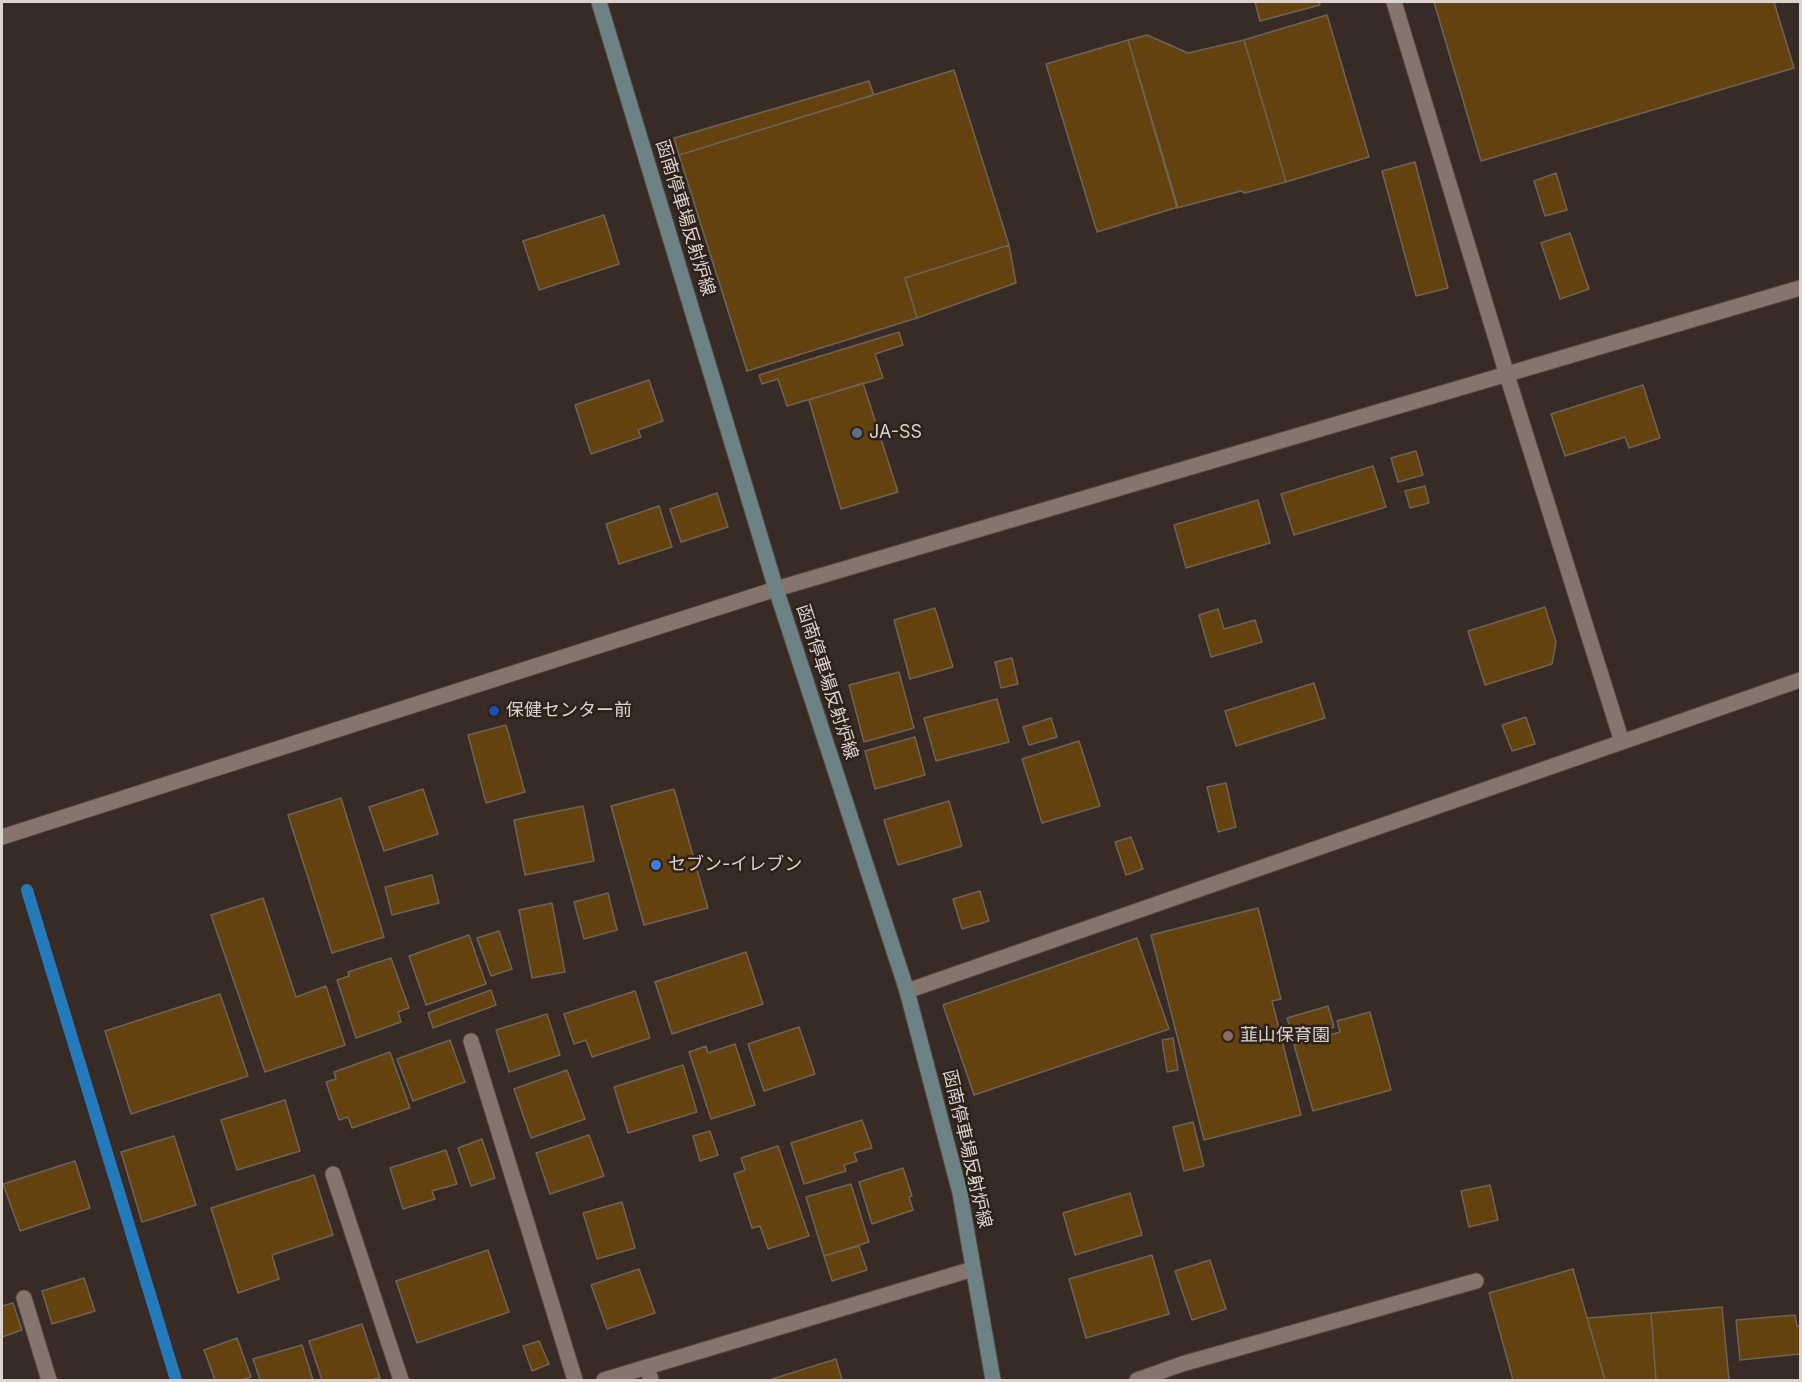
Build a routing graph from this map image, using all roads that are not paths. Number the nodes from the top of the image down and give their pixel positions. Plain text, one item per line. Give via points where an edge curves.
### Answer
1 (599, 2) edge
2 (1394, 2) edge
3 (1800, 288) edge
4 (1507, 375) junction
5 (776, 590) junction
6 (1800, 680) edge
7 (1622, 742) junction
8 (2, 837) edge
9 (908, 991) junction
10 (471, 1041) dead end
11 (333, 1174) dead end
12 (974, 1269) junction
13 (1476, 1281) dead end
14 (24, 1298) dead end
15 (649, 1374) edge
16 (49, 1380) edge
17 (401, 1380) edge
18 (575, 1380) edge
19 (604, 1380) edge
20 (993, 1380) edge
21 (1137, 1380) edge

1 - 5 main road, 函南停車場反射炉線
2 - 4 street
3 - 4 street
4 - 5 street
4 - 7 street
5 - 8 street
5 - 9 main road, 函南停車場反射炉線
6 - 7 street
7 - 9 street
9 - 12 main road, 函南停車場反射炉線 via 960,1193
10 - 18 street
11 - 17 street
12 - 15 street
12 - 20 main road, 函南停車場反射炉線
13 - 21 street
14 - 16 street
15 - 19 street

